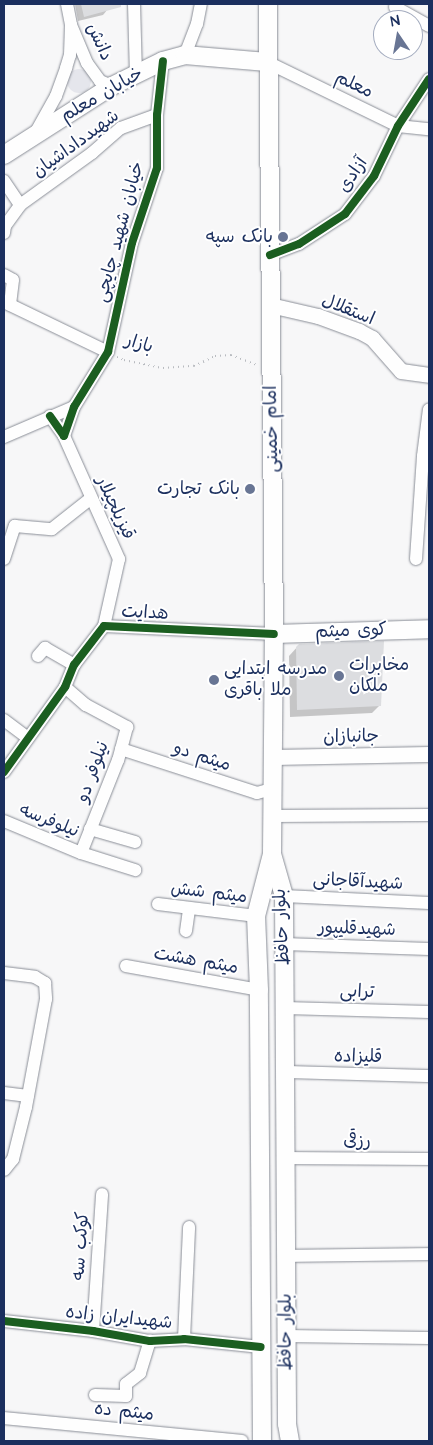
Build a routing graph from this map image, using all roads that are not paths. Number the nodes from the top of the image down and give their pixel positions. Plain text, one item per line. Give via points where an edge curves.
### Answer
1 (67, 4) edge
2 (134, 4) edge
3 (201, 4) edge
4 (268, 4) edge
5 (395, 6) dead end
6 (71, 25) junction
7 (429, 26) edge
8 (186, 55) junction
9 (163, 61) junction
10 (267, 62) junction
11 (90, 68) junction
12 (65, 70) junction
13 (136, 74) junction
14 (429, 79) edge
15 (112, 86) junction
16 (157, 115) junction
17 (398, 126) junction
18 (429, 129) edge
19 (32, 137) junction
20 (4, 155) edge
21 (4, 181) edge
22 (20, 205) junction
23 (4, 232) edge
24 (270, 255) junction
25 (4, 275) edge
26 (7, 304) edge
27 (270, 306) junction
28 (108, 352) junction
29 (429, 375) edge
30 (74, 407) junction
31 (429, 409) edge
32 (50, 416) junction
33 (64, 436) junction
34 (4, 437) edge
35 (90, 499) junction
36 (4, 559) edge
37 (416, 559) dead end
38 (104, 626) junction
39 (429, 629) edge
40 (274, 634) junction
41 (38, 656) dead end
42 (74, 665) junction
43 (65, 687) junction
44 (4, 720) edge
45 (28, 738) junction
46 (121, 749) junction
47 (429, 754) edge
48 (273, 757) junction
49 (4, 772) edge
50 (272, 789) junction
51 (429, 815) edge
52 (272, 816) junction
53 (4, 821) edge
54 (90, 829) junction
55 (135, 842) dead end
56 (81, 853) junction
57 (272, 854) junction
58 (135, 870) dead end
59 (284, 896) junction
60 (429, 903) edge
61 (158, 904) dead end
62 (189, 909) junction
63 (256, 916) junction
64 (186, 931) dead end
65 (284, 944) junction
66 (429, 949) edge
67 (126, 966) dead end
68 (4, 974) edge
69 (259, 990) junction
70 (285, 1008) junction
71 (429, 1012) edge
72 (285, 1072) junction
73 (429, 1076) edge
74 (4, 1093) edge
75 (28, 1096) junction
76 (285, 1158) junction
77 (429, 1159) edge
78 (4, 1170) edge
79 (102, 1194) dead end
80 (189, 1227) dead end
81 (429, 1254) edge
82 (286, 1256) junction
83 (4, 1321) edge
84 (93, 1331) junction
85 (286, 1336) junction
86 (429, 1338) edge
87 (150, 1340) junction
88 (184, 1340) junction
89 (261, 1347) junction
90 (95, 1395) dead end
91 (4, 1418) edge
92 (242, 1441) edge
93 (262, 1441) edge
94 (290, 1441) edge

1 - 6 street, دانش
2 - 13 street
3 - 8 street
4 - 10 main road, امام خمینی
5 - 7 street
6 - 11 street, دانش
6 - 12 street via 70,55
8 - 9 main road, خیابان معلم
8 - 10 main road, خیابان معلم
9 - 13 main road, خیابان معلم
9 - 16 street, خیابان شهید چایچی
10 - 17 street, معلم
10 - 24 main road, امام خمینی
11 - 12 street via 82,64
11 - 15 street, دانش via 100,81
12 - 19 street via 52,103
13 - 15 main road, خیابان معلم
14 - 17 street, آزادی
15 - 19 main road, خیابان معلم
16 - 22 street, شهیدداداشیان via 121,128
16 - 28 street, خیابان شهید چایچی via 157,168 132,243
17 - 18 street, معلم
17 - 24 street, آزادی via 374,176 345,214 299,244
19 - 20 main road, خیابان معلم
21 - 22 street
22 - 23 street, شهیدداداشیان
24 - 27 main road, امام خمینی
25 - 26 street via 14,280
26 - 28 street, بازار
27 - 29 street, استقلال via 318,316 359,331 372,338 401,371
27 - 40 main road, امام خمینی
28 - 30 street
30 - 32 street
30 - 33 street
31 - 37 street
32 - 33 street, قیزیلچیلار
32 - 34 street
33 - 35 street, قیزیلچیلار
35 - 36 street via 52,528 15,526
35 - 38 street, قیزیلچیلار via 119,559
38 - 40 street, هدایت
38 - 42 street, هدایت
39 - 40 main road, کوی میثم
40 - 48 main road, امام خمینی
41 - 42 street via 44,648
42 - 43 street, هدایت
43 - 45 street, هدایت
43 - 46 street, نیلوفر دو via 86,706 127,728
44 - 45 street
45 - 49 street, هدایت
46 - 50 street, میثم دو via 257,793
46 - 54 street, نیلوفر دو
47 - 48 street, جانبازان
48 - 50 main road, امام خمینی
50 - 52 main road, امام خمینی
51 - 52 street
52 - 57 main road, امام خمینی
53 - 56 street, نیلوفرسه
54 - 55 street
54 - 56 street, نیلوفر دو
56 - 58 street, نیلوفرسه
57 - 59 main road, بلوار حافظ
57 - 63 main road, بلوار حافظ
59 - 60 street, شهیدآقاجانی
59 - 65 main road, بلوار حافظ
61 - 62 street, میثم شش
62 - 63 street, میثم شش
62 - 64 street
63 - 69 main road, بلوار حافظ
65 - 66 street, شهیدقلیپور
65 - 70 main road, بلوار حافظ
67 - 69 street, میثم هشت
68 - 75 street via 35,977 45,983 46,999
69 - 89 main road, بلوار حافظ
70 - 71 street, ترابی
70 - 72 main road, بلوار حافظ
72 - 73 street, قلیزاده
72 - 76 main road, بلوار حافظ
74 - 75 street
75 - 78 street via 13,1159
76 - 77 street, رزقی
76 - 82 main road, بلوار حافظ
79 - 84 street, کوکب سه
80 - 88 street
81 - 82 street
82 - 85 main road, بلوار حافظ
83 - 84 street, شهیدایران زاده
84 - 87 street, شهیدایران زاده
85 - 86 street
85 - 94 main road, بلوار حافظ
87 - 88 street, شهیدایران زاده
87 - 90 street via 140,1374 126,1384 126,1396
88 - 89 street, شهیدایران زاده
89 - 93 main road, بلوار حافظ
91 - 92 street, میثم ده

